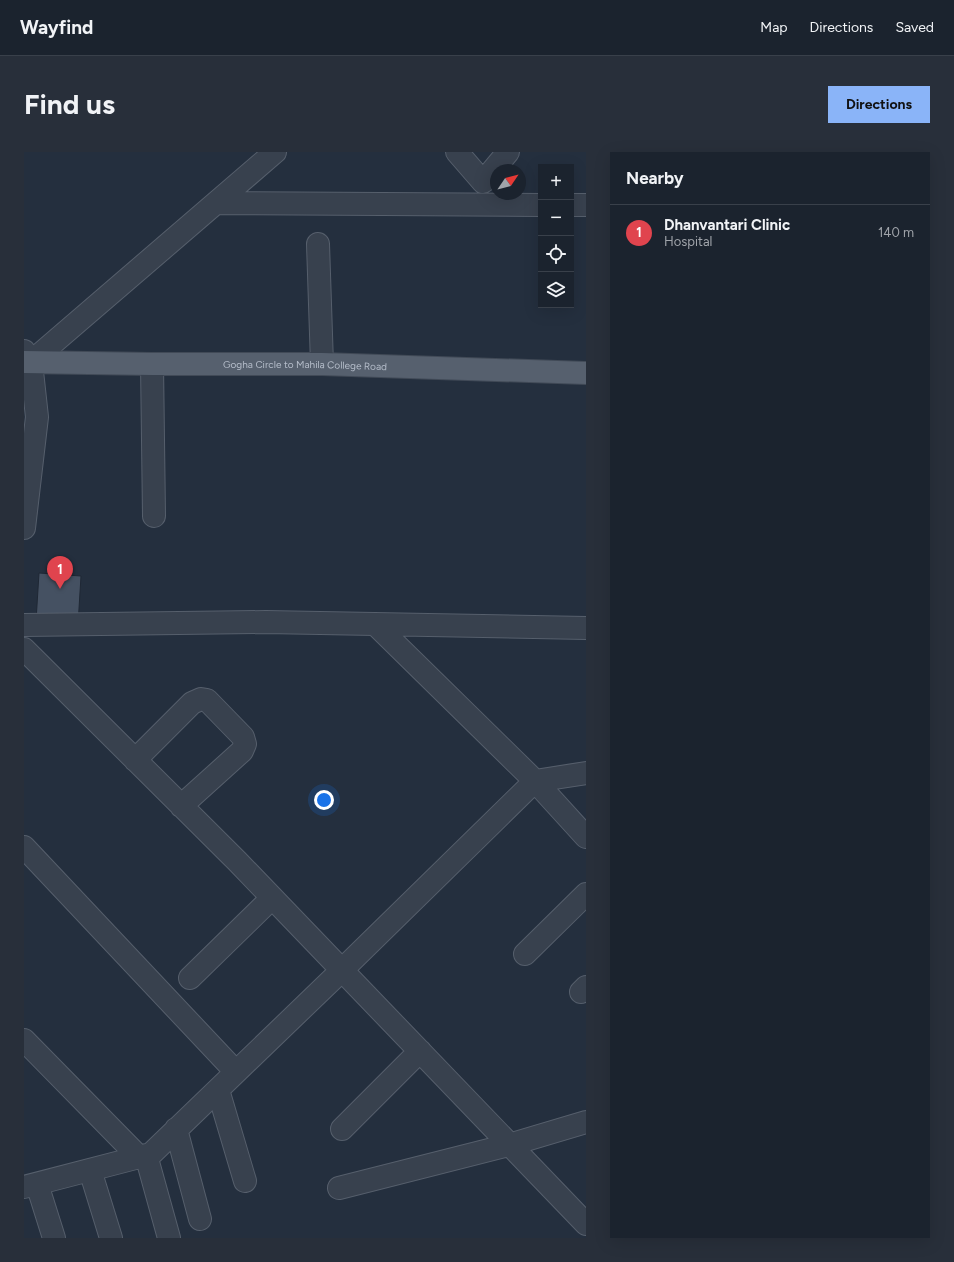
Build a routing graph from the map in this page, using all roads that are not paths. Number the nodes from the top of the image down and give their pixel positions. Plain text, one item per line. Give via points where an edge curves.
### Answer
1 (275, 152) edge
2 (457, 152) edge
3 (508, 152) edge
4 (216, 203) junction
5 (538, 205) edge
6 (574, 205) edge
7 (586, 205) edge
8 (318, 244) dead end
9 (26, 358) edge
10 (152, 364) junction
11 (322, 364) junction
12 (586, 373) edge
13 (154, 516) dead end
14 (24, 528) edge
15 (375, 624) junction
16 (24, 625) edge
17 (586, 628) edge
18 (24, 649) edge
19 (135, 760) junction
20 (586, 773) edge
21 (535, 781) junction
22 (181, 806) junction
23 (586, 837) edge
24 (24, 847) edge
25 (586, 894) edge
26 (272, 898) junction
27 (525, 954) dead end
28 (342, 970) junction
29 (190, 978) dead end
30 (24, 1040) edge
31 (420, 1051) junction
32 (236, 1072) junction
33 (218, 1090) junction
34 (586, 1122) edge
35 (176, 1129) junction
36 (342, 1129) dead end
37 (509, 1145) junction
38 (142, 1156) junction
39 (90, 1170) junction
40 (245, 1181) dead end
41 (30, 1185) edge
42 (339, 1188) dead end
43 (200, 1220) dead end
44 (586, 1224) edge
45 (54, 1238) edge
46 (111, 1238) edge
47 (169, 1238) edge

1 - 4 street
2 - 3 street via 482,182
4 - 5 street
4 - 9 street
6 - 7 street
8 - 11 street
9 - 10 main road, Gogha Circle to Mahila College Road
9 - 14 street via 37,417
10 - 11 main road, Gogha Circle to Mahila College Road
10 - 13 street
11 - 12 main road, Gogha Circle to Mahila College Road
15 - 16 street via 266,622
15 - 17 street
15 - 21 street
18 - 19 street
19 - 22 street
19 - 22 street via 192,703 201,699 206,700 243,737 246,744 242,751
20 - 21 street
21 - 23 street
21 - 28 street
22 - 26 street
24 - 32 street
25 - 27 street
26 - 28 street
26 - 29 street
28 - 31 street
28 - 32 street
30 - 38 street
31 - 36 street
31 - 37 street
32 - 33 street
33 - 35 street
33 - 40 street
34 - 37 street
35 - 38 street via 151,1154
35 - 43 street
37 - 42 street
37 - 44 street
38 - 39 street
38 - 47 street
39 - 41 street
39 - 46 street
41 - 45 street

